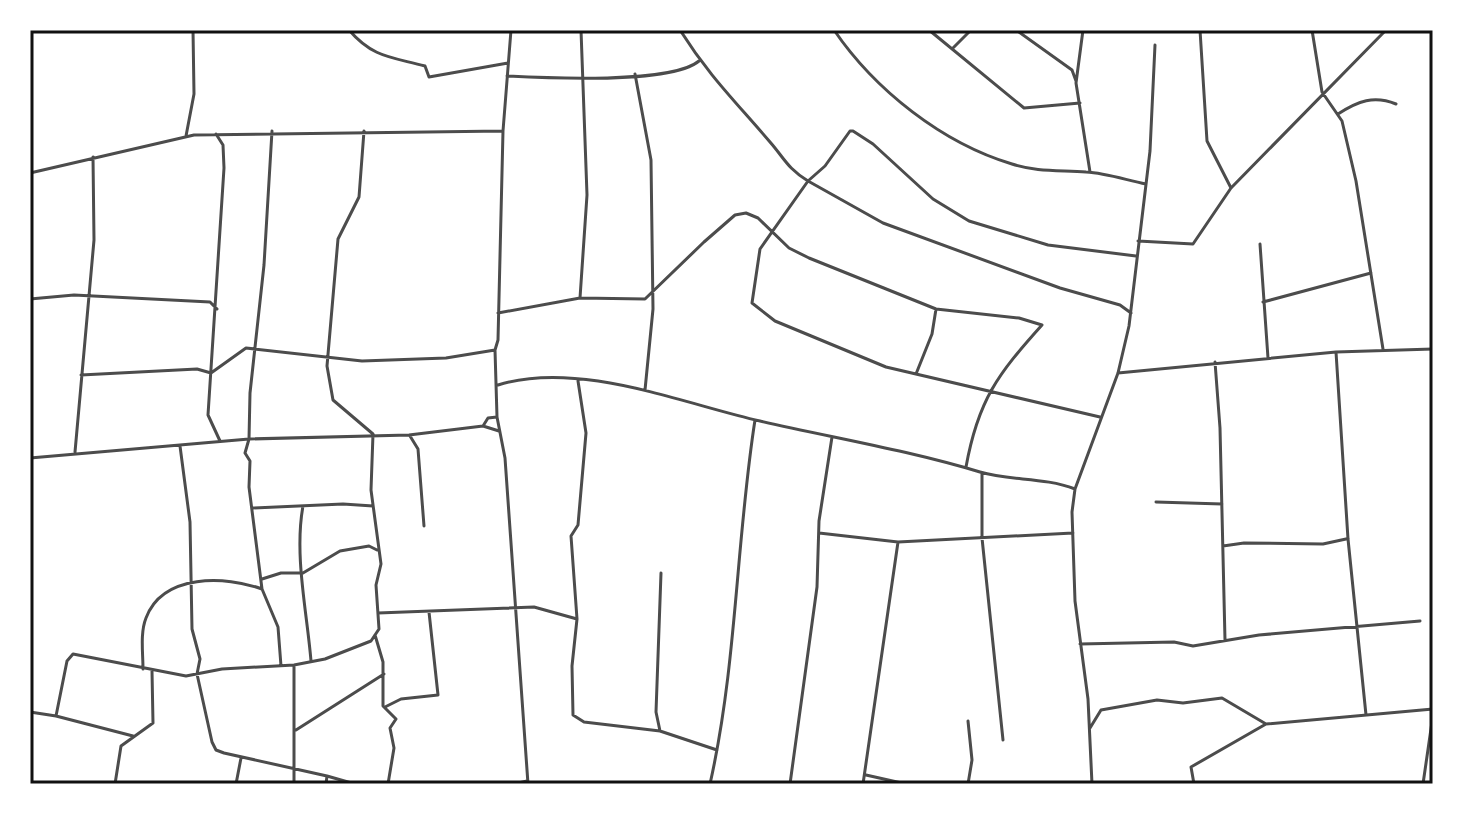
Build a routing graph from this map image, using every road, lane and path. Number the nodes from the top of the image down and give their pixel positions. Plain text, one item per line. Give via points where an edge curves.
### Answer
1 (193, 30) edge
2 (349, 30) edge
3 (511, 30) edge
4 (581, 30) edge
5 (680, 30) edge
6 (834, 30) edge
7 (929, 30) edge
8 (971, 30) edge
9 (1016, 30) edge
10 (1083, 30) edge
11 (1200, 30) edge
12 (1312, 30) edge
13 (1386, 30) edge
14 (1155, 45) dead end
15 (952, 49) junction
16 (699, 61) junction
17 (508, 63) junction
18 (635, 74) junction
19 (507, 76) junction
20 (582, 78) junction
21 (1076, 83) junction
22 (1322, 92) junction
23 (1080, 103) junction
24 (1396, 104) dead end
25 (1338, 114) junction
26 (272, 131) junction
27 (364, 131) junction
28 (503, 131) junction
29 (216, 134) junction
30 (186, 136) junction
31 (93, 157) junction
32 (1090, 172) junction
33 (30, 173) edge
34 (808, 181) junction
35 (1146, 184) junction
36 (1231, 188) junction
37 (773, 232) junction
38 (1138, 241) junction
39 (1260, 244) dead end
40 (1136, 256) junction
41 (1371, 273) junction
42 (653, 294) junction
43 (580, 298) junction
44 (30, 299) edge
45 (87, 299) junction
46 (1263, 302) junction
47 (217, 309) junction
48 (936, 309) junction
49 (498, 313) junction
50 (1131, 313) junction
51 (1383, 349) junction
52 (1433, 349) edge
53 (495, 350) junction
54 (254, 351) junction
55 (1336, 352) junction
56 (326, 356) junction
57 (1268, 358) junction
58 (1215, 362) junction
59 (211, 373) junction
60 (1118, 373) junction
61 (916, 374) junction
62 (81, 375) junction
63 (578, 381) junction
64 (498, 385) junction
65 (989, 389) junction
66 (645, 390) junction
67 (497, 417) junction
68 (1100, 417) junction
69 (755, 420) junction
70 (483, 426) junction
71 (500, 431) junction
72 (373, 434) junction
73 (409, 435) junction
74 (832, 437) junction
75 (249, 439) junction
76 (220, 441) junction
77 (180, 446) junction
78 (75, 454) junction
79 (30, 458) edge
80 (966, 467) junction
81 (982, 473) junction
82 (1075, 489) junction
83 (1156, 502) dead end
84 (1222, 504) junction
85 (303, 506) junction
86 (373, 506) junction
87 (253, 508) junction
88 (424, 526) dead end
89 (819, 533) junction
90 (1073, 533) junction
91 (982, 538) junction
92 (1348, 539) junction
93 (898, 542) junction
94 (1223, 546) junction
95 (379, 552) junction
96 (303, 573) junction
97 (661, 573) dead end
98 (262, 579) junction
99 (192, 583) junction
100 (262, 589) junction
101 (514, 607) junction
102 (429, 612) junction
103 (378, 613) junction
104 (577, 619) junction
105 (1420, 621) dead end
106 (1355, 629) junction
107 (375, 635) junction
108 (1225, 640) junction
109 (1080, 644) junction
110 (311, 662) junction
111 (294, 665) junction
112 (281, 666) junction
113 (143, 669) junction
114 (152, 671) junction
115 (197, 674) junction
116 (384, 674) junction
117 (385, 707) junction
118 (1433, 709) edge
119 (30, 712) edge
120 (1366, 715) junction
121 (1433, 715) edge
122 (56, 716) junction
123 (968, 721) dead end
124 (1266, 724) junction
125 (1090, 728) junction
126 (296, 730) junction
127 (660, 731) junction
128 (135, 736) junction
129 (1003, 740) dead end
130 (717, 750) junction
131 (241, 758) junction
132 (295, 769) junction
133 (866, 775) junction
134 (327, 776) junction
135 (528, 783) edge
136 (115, 784) edge
137 (236, 784) edge
138 (294, 784) edge
139 (326, 784) edge
140 (355, 784) edge
141 (388, 784) edge
142 (514, 784) edge
143 (710, 784) edge
144 (790, 784) edge
145 (863, 784) edge
146 (906, 784) edge
147 (968, 784) edge
148 (1092, 784) edge
149 (1194, 784) edge
150 (1423, 784) edge

1 - 30 street via 194,94
2 - 17 street via 391,60 425,66 429,77
3 - 17 street
4 - 20 street
5 - 16 street
6 - 32 street via 887,91 964,145 1034,169
7 - 15 street
8 - 15 street
9 - 21 street via 1072,70
10 - 21 street
11 - 36 street via 1207,141
12 - 22 street
13 - 22 street
14 - 35 street
15 - 23 street via 1024,108
16 - 18 street via 681,69
16 - 34 street via 779,158
17 - 19 street
18 - 20 street
18 - 42 street via 651,160
19 - 20 street
19 - 28 street
20 - 43 street via 587,195
21 - 23 street
22 - 25 street
22 - 36 street
23 - 32 street
24 - 25 street via 1370,98
25 - 41 street via 1356,181
26 - 27 street
26 - 29 street
26 - 54 street
27 - 28 street
27 - 56 street via 359,197 338,239
28 - 49 street
29 - 30 street
29 - 47 street via 224,152
30 - 31 street
31 - 33 street
31 - 45 street via 94,240
32 - 35 street
34 - 37 street
34 - 40 street via 853,131 933,199 969,221 1048,245
34 - 50 street via 883,223
35 - 38 street
36 - 38 street via 1193,244
37 - 42 street via 758,218 735,215
37 - 48 street via 789,248 823,265
37 - 61 street via 759,254 755,308 842,350
38 - 40 street
39 - 46 street
40 - 50 street
41 - 46 street
41 - 51 street
42 - 43 street via 639,299
42 - 66 street
43 - 49 street
44 - 45 street
45 - 47 street via 210,302
45 - 62 street
46 - 57 street
47 - 59 street
48 - 61 street
48 - 65 street via 1042,325
49 - 53 street
50 - 60 street
51 - 52 street
51 - 55 street
53 - 56 street via 400,360
53 - 64 street
54 - 56 street
54 - 59 street via 242,348
54 - 75 street
55 - 57 street
55 - 92 street
56 - 72 street via 330,395
57 - 58 street
58 - 60 street
58 - 84 street
59 - 62 street via 197,369
59 - 76 street via 209,419
60 - 68 street
61 - 65 street
62 - 78 street
63 - 64 street via 520,378
63 - 66 street
63 - 104 street via 586,433 578,525 571,536
64 - 67 street
65 - 68 street
65 - 80 street
66 - 69 street
67 - 70 street via 488,418
67 - 71 street
68 - 82 street
69 - 74 street
69 - 130 street
70 - 71 street
70 - 73 street
71 - 101 street
72 - 73 street
72 - 75 street
72 - 86 street
73 - 88 street via 418,449
74 - 80 street via 904,449
74 - 89 street
75 - 76 street
75 - 87 street via 245,453
76 - 77 street
77 - 78 street
77 - 99 street
78 - 79 street
80 - 81 street
81 - 82 street
81 - 91 street
82 - 90 street
83 - 84 street
84 - 94 street
85 - 86 street
85 - 87 street
85 - 96 street
86 - 95 street
87 - 98 street
89 - 93 street
89 - 144 street via 817,587
90 - 91 street
90 - 109 street
91 - 93 street
91 - 129 street
92 - 94 street
92 - 106 street
93 - 133 street
94 - 108 street
95 - 96 street via 369,546 340,551
95 - 103 street
96 - 98 street
96 - 110 street
97 - 127 street via 656,712
98 - 100 street
99 - 100 street via 238,580
99 - 113 street via 160,599 147,616
99 - 115 street
100 - 112 street via 278,627
101 - 102 street
101 - 104 street
101 - 135 street
102 - 103 street
102 - 117 street via 438,695 401,699
103 - 107 street
104 - 127 street via 573,715 584,722
105 - 106 street
106 - 108 street
106 - 120 street
107 - 110 street via 361,647
107 - 116 street
108 - 109 street via 1184,646
109 - 125 street
110 - 111 street
111 - 112 street
111 - 126 street
112 - 115 street
113 - 114 street
113 - 122 street via 73,654
114 - 115 street
114 - 128 street via 153,723
115 - 131 street via 216,750
116 - 117 street
116 - 126 street
117 - 141 street via 396,719 390,728 394,748
118 - 120 street
119 - 122 street
120 - 124 street
121 - 150 street
122 - 128 street
123 - 147 street
124 - 125 street via 1222,698 1157,700 1101,710
124 - 149 street via 1191,767
125 - 148 street
126 - 132 street
127 - 130 street
128 - 136 street via 121,746
130 - 143 street
131 - 132 street
131 - 137 street
132 - 134 street
132 - 138 street
133 - 145 street
133 - 146 street
134 - 139 street
134 - 140 street
135 - 142 street

